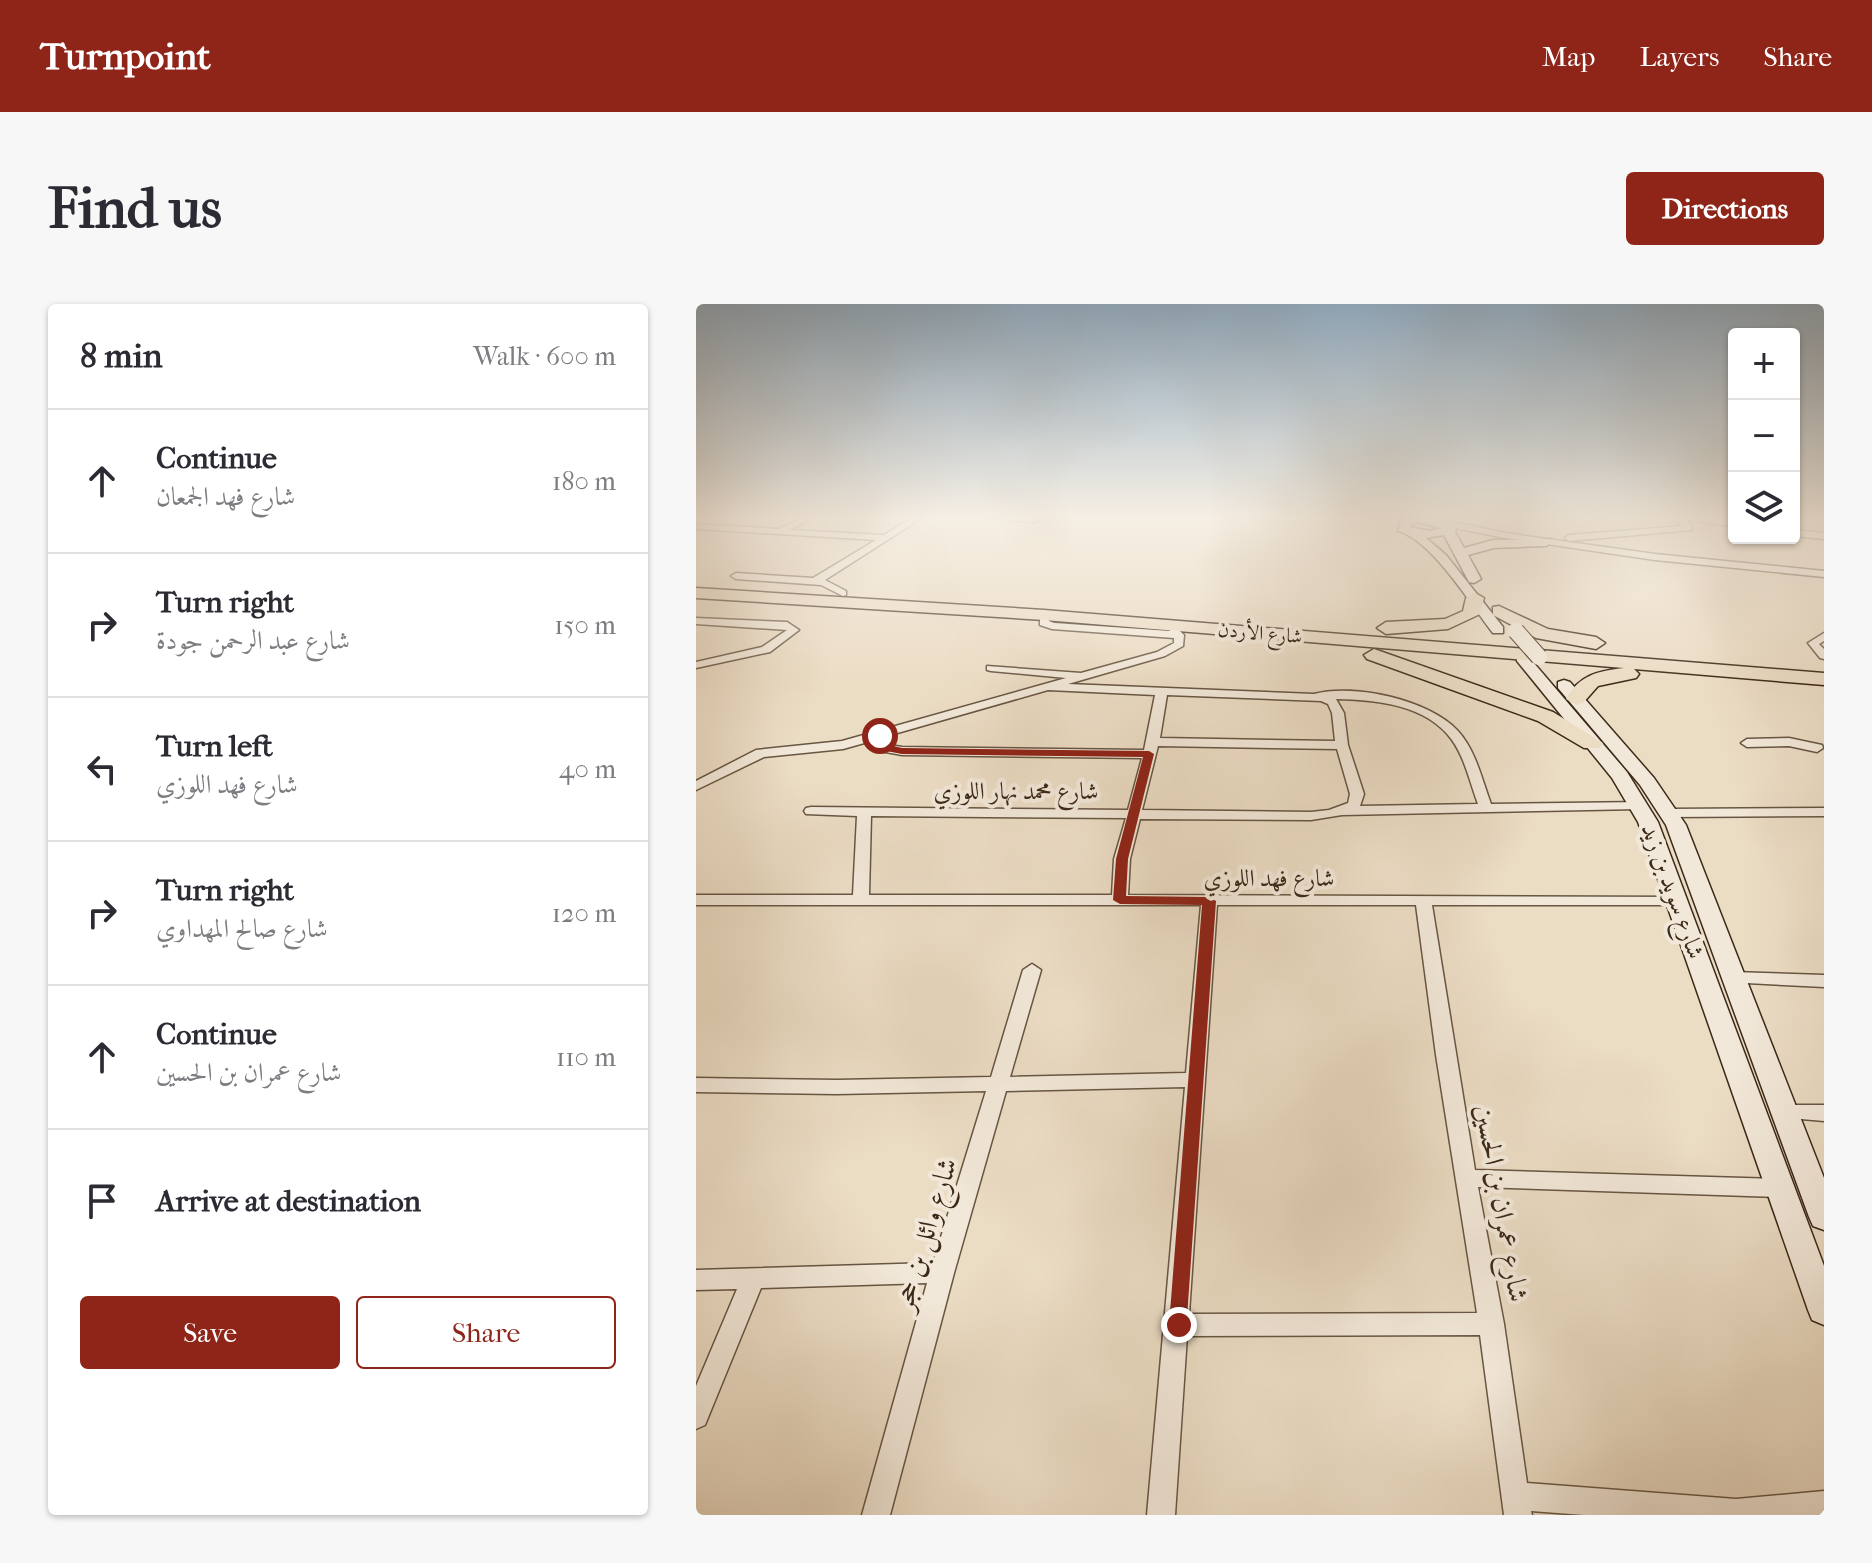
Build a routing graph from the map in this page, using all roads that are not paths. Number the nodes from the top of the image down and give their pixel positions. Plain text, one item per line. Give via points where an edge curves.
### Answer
1 (829, 573) edge
2 (1454, 573) edge
3 (1470, 573) edge
4 (1798, 573) edge
5 (1824, 574) edge
6 (736, 576) dead end
7 (816, 581) junction
8 (696, 586) edge
9 (696, 593) edge
10 (843, 593) junction
11 (1475, 598) junction
12 (1499, 620) junction
13 (699, 622) edge
14 (1175, 630) junction
15 (1331, 630) junction
16 (1296, 636) junction
17 (1824, 636) edge
18 (1455, 649) junction
19 (1824, 656) edge
20 (1529, 659) junction
21 (696, 665) edge
22 (1824, 666) edge
23 (991, 668) dead end
24 (1090, 677) junction
25 (1824, 679) edge
26 (1048, 687) junction
27 (1824, 688) edge
28 (1161, 693) junction
29 (1318, 696) junction
30 (1576, 699) junction
31 (880, 736) junction
32 (1592, 743) junction
33 (1747, 743) dead end
34 (1342, 745) junction
35 (1151, 748) junction
36 (1822, 749) edge
37 (696, 786) edge
38 (1639, 805) junction
39 (1486, 808) junction
40 (811, 811) dead end
41 (1345, 811) junction
42 (864, 812) junction
43 (1824, 812) edge
44 (1670, 813) junction
45 (1131, 814) junction
46 (696, 900) edge
47 (1120, 900) junction
48 (1677, 900) junction
49 (861, 901) junction
50 (1209, 901) junction
51 (1424, 902) junction
52 (1032, 970) dead end
53 (1733, 978) junction
54 (1824, 981) edge
55 (1196, 1080) junction
56 (999, 1083) junction
57 (696, 1085) edge
58 (1784, 1112) junction
59 (1824, 1113) edge
60 (1467, 1178) junction
61 (1778, 1188) junction
62 (1824, 1217) edge
63 (942, 1273) junction
64 (753, 1279) junction
65 (696, 1280) edge
66 (1824, 1310) edge
67 (1492, 1324) junction
68 (1179, 1325) junction
69 (696, 1416) edge
70 (1517, 1505) edge
71 (1824, 1505) edge
72 (1746, 1514) edge
73 (876, 1515) edge
74 (1161, 1515) edge

1 - 7 street
2 - 11 main road, شارع سويد بن زيد
3 - 12 main road, شارع سويد بن زيد
4 - 5 street
6 - 7 street
7 - 10 street
8 - 10 highway, شارع الأردن
9 - 14 highway, شارع الأردن via 1044,615
10 - 15 highway, شارع الأردن
11 - 12 main road, شارع سويد بن زيد
11 - 15 highway via 1471,614 1448,624
12 - 20 main road, شارع سويد بن زيد
12 - 20 main road, شارع سويد بن زيد, bridge via 1515,630
12 - 22 highway via 1564,639
13 - 21 street via 787,625 793,632 766,650
14 - 16 highway, شارع الأردن
14 - 24 street via 1179,644 1171,650
15 - 22 highway, شارع الأردن
16 - 18 highway, شارع الأردن
16 - 32 highway via 1394,660 1465,690 1538,710
17 - 19 street via 1813,643
18 - 20 highway via 1437,650 1431,657 1453,674 1491,687 1517,686
18 - 25 highway, شارع الأردن
20 - 30 main road, شارع سويد بن زيد
20 - 32 main road, شارع سويد بن زيد
23 - 24 street
24 - 26 street
26 - 28 street
26 - 31 street
27 - 30 highway via 1626,674 1590,681
28 - 29 street
28 - 35 street
29 - 34 street via 1336,707
29 - 39 street via 1375,698 1411,707 1441,724 1459,744
30 - 44 main road, شارع سويد بن زيد
31 - 35 street via 885,748 902,751
31 - 37 street via 761,753
32 - 38 main road, شارع سويد بن زيد
33 - 36 street via 1789,742
34 - 35 street
34 - 41 street via 1357,794
35 - 45 street
38 - 39 street, شارع محمد نهار اللوزي
38 - 48 main road, شارع سويد بن زيد
39 - 41 street, شارع محمد نهار اللوزي
40 - 42 street, شارع محمد نهار اللوزي
41 - 45 street, شارع محمد نهار اللوزي via 1311,816
42 - 45 street, شارع محمد نهار اللوزي
42 - 49 street
43 - 44 street
44 - 53 main road, شارع سويد بن زيد
45 - 47 street
46 - 49 street, شارع فهد اللوزي
47 - 49 street, شارع فهد اللوزي
47 - 50 street, شارع فهد اللوزي
48 - 51 street, شارع فهد اللوزي
48 - 61 main road, شارع سويد بن زيد
50 - 51 street, شارع فهد اللوزي
50 - 55 street
51 - 60 street, شارع عمران بن الحسين
52 - 56 street, شارع وائل بن حجر
53 - 54 street
53 - 58 main road, شارع سويد بن زيد
55 - 56 street
55 - 68 street
56 - 57 street
56 - 63 street, شارع وائل بن حجر
58 - 59 street
58 - 62 main road, شارع سويد بن زيد
60 - 61 street
60 - 67 street, شارع عمران بن الحسين
61 - 66 main road, شارع سويد بن زيد
63 - 64 street
63 - 73 street, شارع وائل بن حجر
64 - 65 street
64 - 69 street
67 - 68 street
67 - 70 street, شارع عمران بن الحسين
68 - 74 street
70 - 72 street
71 - 72 street

